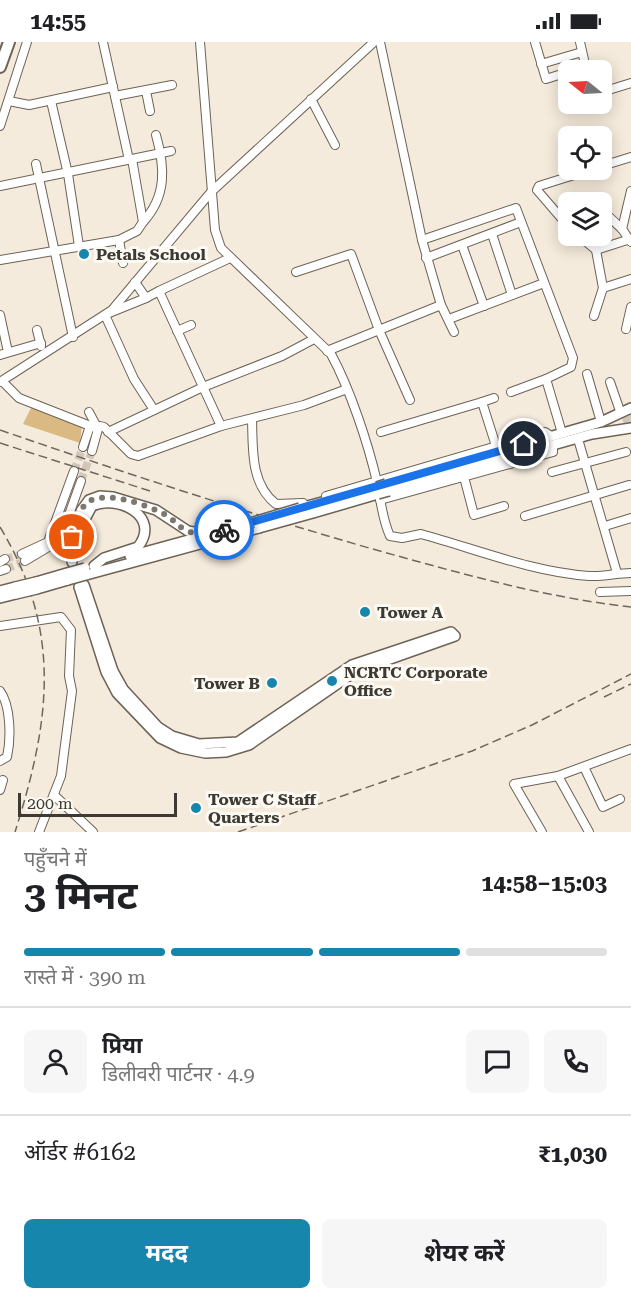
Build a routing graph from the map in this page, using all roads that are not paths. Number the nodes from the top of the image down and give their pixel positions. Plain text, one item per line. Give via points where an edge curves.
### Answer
1 (27, 42) edge
2 (103, 42) edge
3 (200, 42) edge
4 (374, 42) edge
5 (380, 42) edge
6 (535, 42) edge
7 (580, 42) edge
8 (5, 43) edge
9 (582, 52) junction
10 (584, 60) edge
11 (541, 64) junction
12 (0, 67) edge
13 (558, 75) edge
14 (631, 83) edge
15 (172, 85) dead end
16 (612, 89) edge
17 (146, 91) junction
18 (114, 92) junction
19 (311, 99) junction
20 (9, 101) junction
21 (51, 101) junction
22 (150, 111) dead end
23 (0, 126) edge
24 (156, 135) dead end
25 (335, 145) dead end
26 (171, 151) dead end
27 (161, 153) junction
28 (631, 157) edge
29 (131, 160) junction
30 (612, 163) edge
31 (36, 164) dead end
32 (68, 174) junction
33 (39, 178) junction
34 (558, 179) edge
35 (0, 186) edge
36 (631, 191) edge
37 (211, 192) junction
38 (558, 216) edge
39 (612, 220) edge
40 (143, 222) junction
41 (521, 222) junction
42 (622, 229) junction
43 (492, 234) junction
44 (119, 240) junction
45 (422, 240) junction
46 (630, 240) edge
47 (462, 245) junction
48 (80, 246) junction
49 (591, 246) edge
50 (596, 250) junction
51 (55, 251) junction
52 (230, 258) junction
53 (426, 258) junction
54 (0, 260) edge
55 (123, 263) dead end
56 (296, 273) dead end
57 (631, 279) edge
58 (135, 282) junction
59 (544, 283) junction
60 (603, 288) junction
61 (159, 291) junction
62 (512, 295) junction
63 (146, 298) junction
64 (441, 305) junction
65 (484, 306) junction
66 (631, 306) edge
67 (0, 315) edge
68 (105, 315) junction
69 (594, 316) dead end
70 (448, 319) junction
71 (191, 325) dead end
72 (626, 329) dead end
73 (38, 330) dead end
74 (379, 330) junction
75 (177, 331) junction
76 (453, 332) dead end
77 (73, 337) junction
78 (314, 339) junction
79 (41, 343) junction
80 (327, 351) junction
81 (4, 353) edge
82 (43, 353) junction
83 (587, 374) dead end
84 (546, 379) junction
85 (2, 382) edge
86 (610, 382) dead end
87 (203, 387) junction
88 (347, 389) junction
89 (511, 392) dead end
90 (494, 398) dead end
91 (410, 400) dead end
92 (482, 402) junction
93 (631, 408) edge
94 (154, 410) junction
95 (89, 412) dead end
96 (252, 419) junction
97 (624, 420) edge
98 (600, 422) junction
99 (221, 426) junction
100 (94, 427) junction
101 (108, 432) junction
102 (381, 432) dead end
103 (562, 433) junction
104 (578, 439) junction
105 (549, 442) junction
106 (496, 446) junction
107 (83, 447) tunnel mouth
108 (92, 451) tunnel mouth
109 (626, 452) dead end
110 (585, 464) junction
111 (74, 471) tunnel mouth
112 (552, 472) dead end
113 (464, 477) junction
114 (81, 481) tunnel mouth
115 (377, 481) junction
116 (629, 485) dead end
117 (595, 495) junction
118 (380, 500) junction
119 (91, 503) junction
120 (504, 506) dead end
121 (525, 516) dead end
122 (631, 518) edge
123 (604, 526) junction
124 (210, 535) junction
125 (75, 562) dead end
126 (94, 566) junction
127 (617, 573) junction
128 (631, 573) edge
129 (82, 586) joint
130 (0, 591) edge
131 (631, 591) edge
132 (600, 592) dead end
133 (0, 598) edge
134 (0, 626) edge
135 (0, 691) edge
136 (631, 749) edge
137 (0, 761) edge
138 (584, 767) junction
139 (558, 776) junction
140 (3, 780) dead end
141 (0, 790) edge
142 (54, 795) junction
143 (620, 799) dead end
144 (39, 832) edge
145 (93, 832) edge
146 (542, 832) edge
147 (589, 832) edge

1 - 20 street
2 - 18 street
3 - 37 street
4 - 19 street
5 - 45 street
6 - 11 street
7 - 9 street
8 - 12 highway
9 - 10 street
9 - 11 street
11 - 13 street via 546,79
14 - 16 street
15 - 17 street
17 - 18 street
17 - 22 street
18 - 21 street
18 - 29 street
19 - 25 street
19 - 37 street
20 - 21 street via 29,105
20 - 23 street
21 - 32 street
24 - 27 street
26 - 27 street
27 - 29 street
27 - 40 street via 163,183
28 - 30 street
29 - 32 street
29 - 40 street
31 - 33 street
32 - 33 street
32 - 48 street
33 - 35 street
33 - 51 street
34 - 38 street via 539,186 537,194
36 - 42 street
37 - 52 street via 215,230 221,248
37 - 58 street
39 - 42 street
40 - 44 street via 137,231
41 - 43 street
41 - 45 street via 515,207
41 - 59 street
42 - 46 street
43 - 47 street
43 - 62 street
44 - 48 street
44 - 55 street
45 - 53 street
46 - 50 street
47 - 53 street
47 - 65 street
48 - 51 street
49 - 50 street
50 - 60 street
51 - 54 street
51 - 77 street
52 - 61 street
52 - 78 street
53 - 64 street
56 - 74 street via 351,254
57 - 60 street
58 - 63 street
58 - 68 street
59 - 62 street
59 - 84 street via 574,362
60 - 69 street
61 - 63 street
61 - 75 street
62 - 65 street
63 - 68 street
64 - 70 street
64 - 74 street
65 - 70 street
66 - 72 street
67 - 81 street
68 - 77 street
68 - 94 street via 134,380
70 - 76 street
71 - 75 street
73 - 79 street
74 - 80 street
74 - 91 street
75 - 87 street
77 - 82 street
78 - 80 street
78 - 87 street
79 - 81 street
79 - 82 street
80 - 88 street
82 - 85 street
83 - 98 street
84 - 89 street
84 - 103 street
85 - 100 street via 19,398
86 - 97 street
87 - 94 street
87 - 99 street
88 - 96 street
88 - 115 street
90 - 92 street
92 - 102 street
92 - 106 street
93 - 97 main road
94 - 101 street
95 - 100 street
96 - 99 street
96 - 115 street via 256,475 276,504 297,505
97 - 98 main road
97 - 104 main road
98 - 103 main road
99 - 101 street via 138,456
100 - 101 street via 101,426
100 - 107 street
100 - 108 street
103 - 105 main road
104 - 105 main road
104 - 110 street
105 - 106 street via 545,432
105 - 113 street via 553,452
105 - 124 main road, bridge
105 - 133 main road, bridge
106 - 115 street
109 - 110 street
110 - 112 street
110 - 117 street
111 - 114 street via 48,542 24,558 60,540
113 - 118 street
113 - 120 street via 474,515
115 - 118 street
116 - 117 street
117 - 121 street
117 - 123 street
118 - 127 street via 390,537 421,534 573,574
119 - 124 main road via 100,496 113,497 166,515 188,531
119 - 125 main road via 78,539
119 - 126 main road via 131,509 143,519 146,533 138,547 104,558
122 - 123 street
123 - 127 street
124 - 126 main road
126 - 130 main road, bridge
127 - 128 street
129 - 129 main road via 123,690 158,727 199,744 238,742 352,665 451,632 455,636 356,671 249,745 204,753 159,738 117,693 106,672
131 - 132 street
134 - 142 street via 62,617 71,630 72,691 61,776
135 - 137 street via 6,702 9,746 7,757
136 - 138 street
138 - 139 street
138 - 143 street via 603,807
139 - 146 street via 514,784
139 - 147 street
140 - 141 street
142 - 144 street
142 - 145 street

